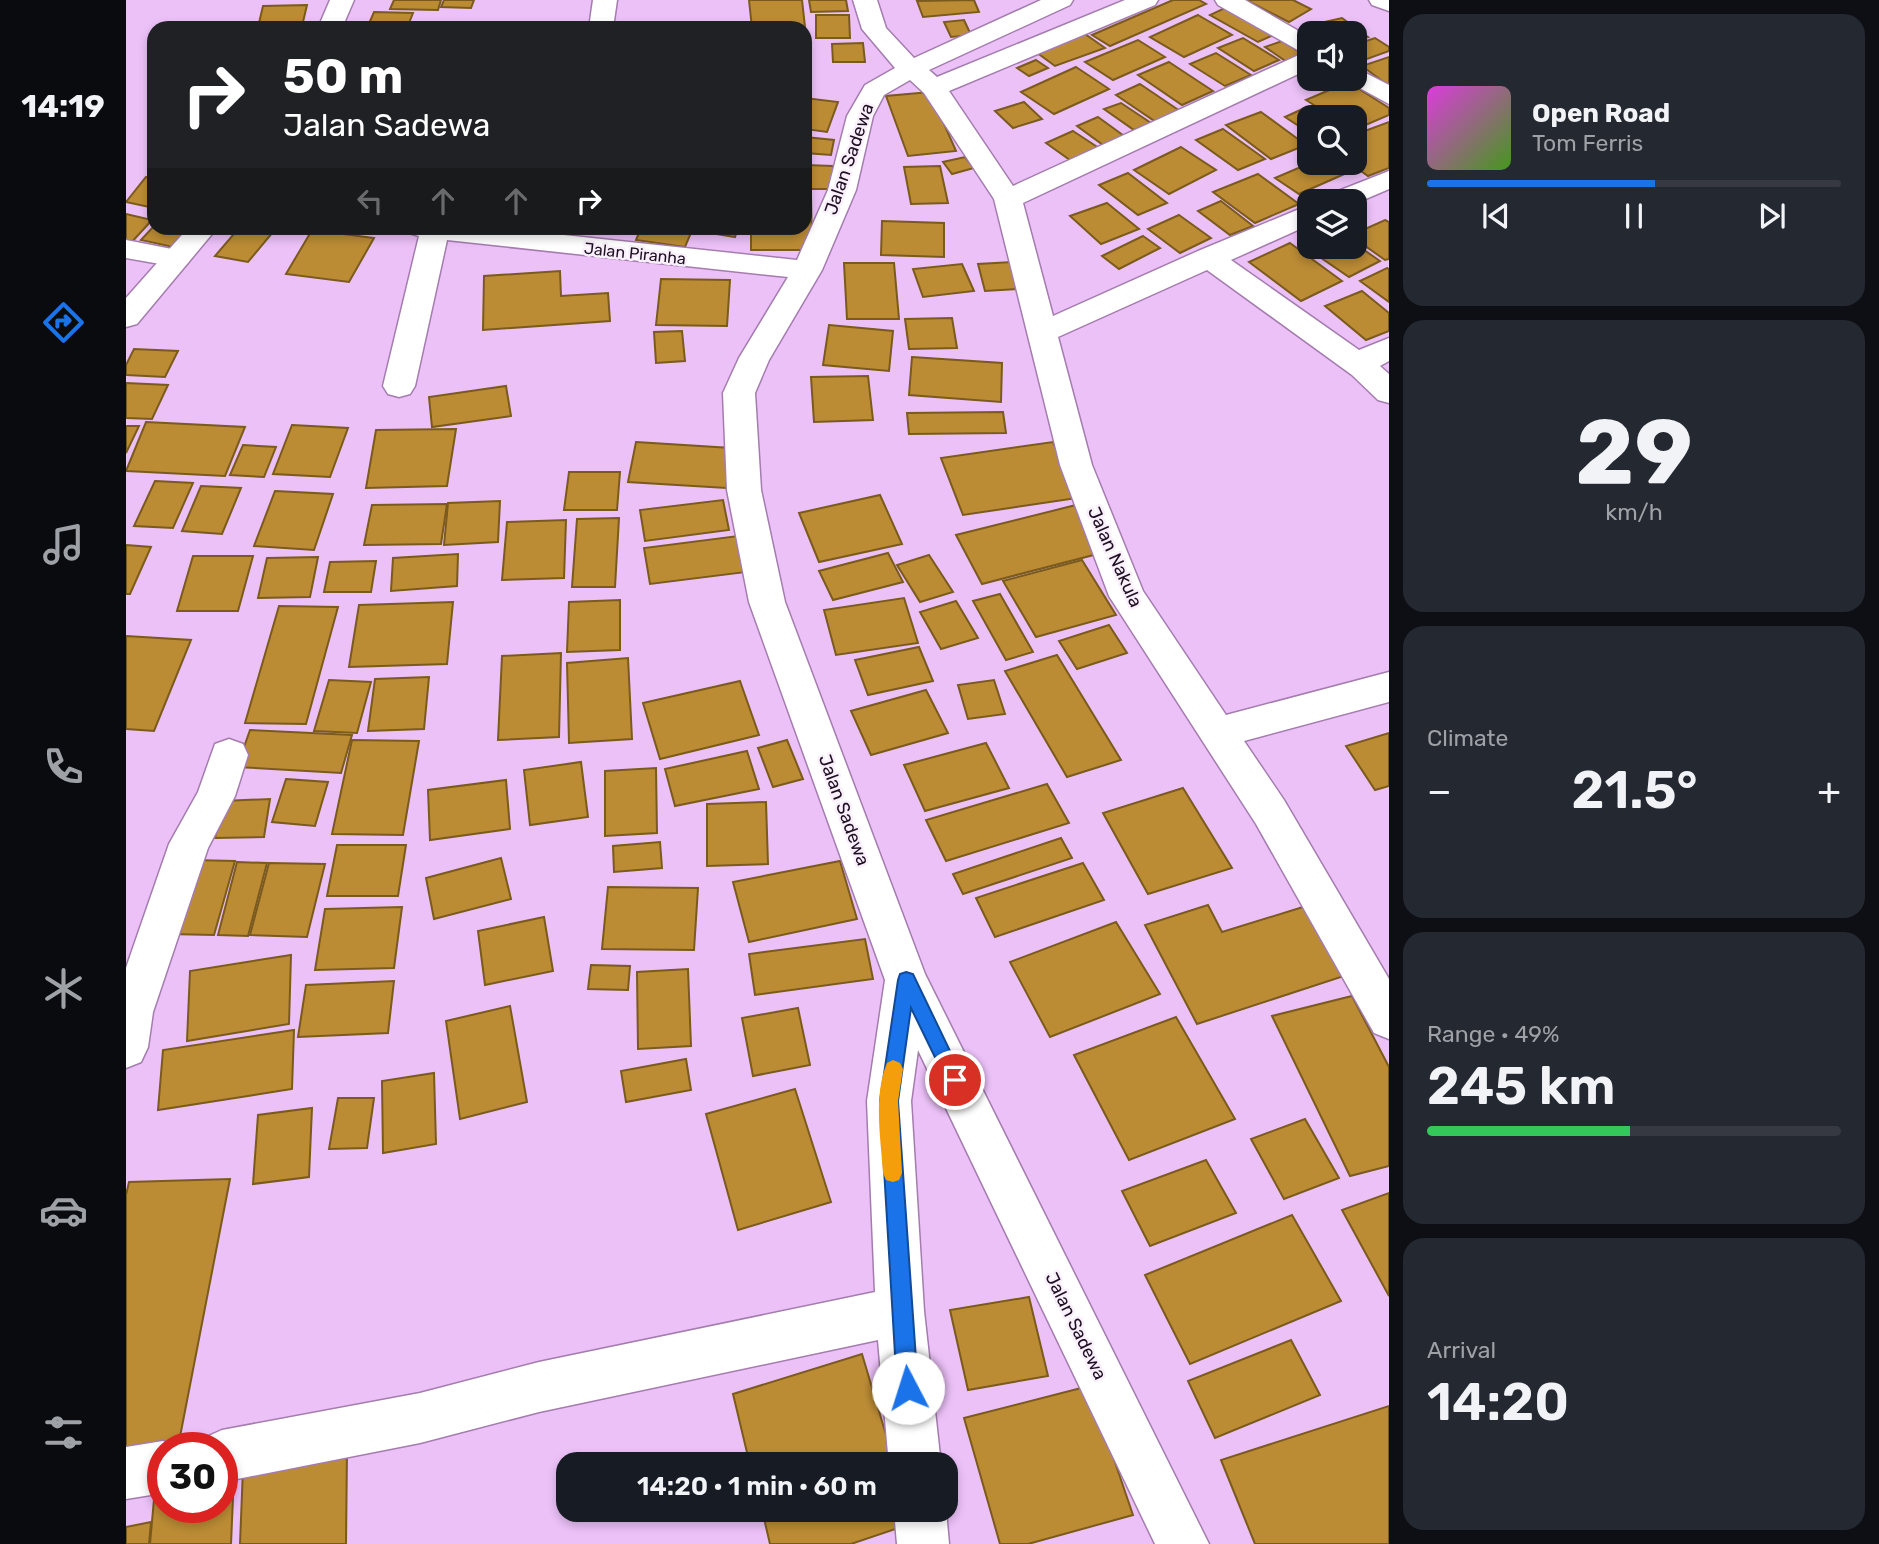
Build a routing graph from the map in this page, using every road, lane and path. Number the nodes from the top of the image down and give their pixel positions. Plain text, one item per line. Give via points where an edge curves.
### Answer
1 (342, 0) edge
2 (605, 0) edge
3 (865, 0) edge
4 (1061, 0) edge
5 (1146, 0) edge
6 (1227, 0) edge
7 (1381, 0) edge
8 (1389, 4) edge
9 (334, 21) edge
10 (602, 21) edge
11 (1297, 40) edge
12 (1297, 65) edge
13 (923, 79) junction
14 (1367, 83) edge
15 (1389, 96) edge
16 (1389, 179) edge
17 (1366, 189) edge
18 (1008, 199) junction
19 (1297, 219) edge
20 (197, 235) edge
21 (427, 235) edge
22 (535, 235) edge
23 (126, 249) edge
24 (1208, 257) junction
25 (177, 258) junction
26 (807, 270) junction
27 (126, 317) edge
28 (1043, 332) junction
29 (1389, 348) edge
30 (1363, 368) junction
31 (399, 386) dead end
32 (1389, 392) edge
33 (1389, 687) edge
34 (1217, 733) junction
35 (229, 755) dead end
36 (1375, 965) edge
37 (906, 980) junction
38 (1389, 1019) edge
39 (126, 1047) edge
40 (900, 1311) junction
41 (914, 1452) edge
42 (238, 1453) edge
43 (147, 1470) edge
44 (126, 1474) edge
45 (921, 1522) edge
46 (923, 1544) edge
47 (1183, 1544) edge

1 - 9 street
2 - 10 street
3 - 13 street, Jalan Nakula via 874,29 892,53
4 - 13 street
5 - 13 street
6 - 11 street
7 - 8 street
12 - 18 street
13 - 18 street, Jalan Nakula
13 - 26 street, Jalan Sadewa via 874,90 866,102 842,190
14 - 15 street
16 - 17 street
18 - 28 street, Jalan Nakula
19 - 24 street
20 - 25 street
21 - 31 street
22 - 26 street, Jalan Piranha
23 - 25 street
24 - 28 street
24 - 30 street
25 - 27 street
26 - 37 street, Jalan Sadewa via 754,358 740,393 744,490 767,602
28 - 34 street, Jalan Nakula via 1076,465 1128,596
29 - 30 street via 1369,358
30 - 32 street
33 - 34 street
34 - 36 street, Jalan Nakula
35 - 39 street via 216,796 189,844 132,1012
36 - 38 street, Jalan Nakula
37 - 40 street via 889,1101
37 - 47 street, Jalan Sadewa
40 - 41 street
40 - 42 street via 539,1387 419,1418
43 - 44 street
45 - 46 street

